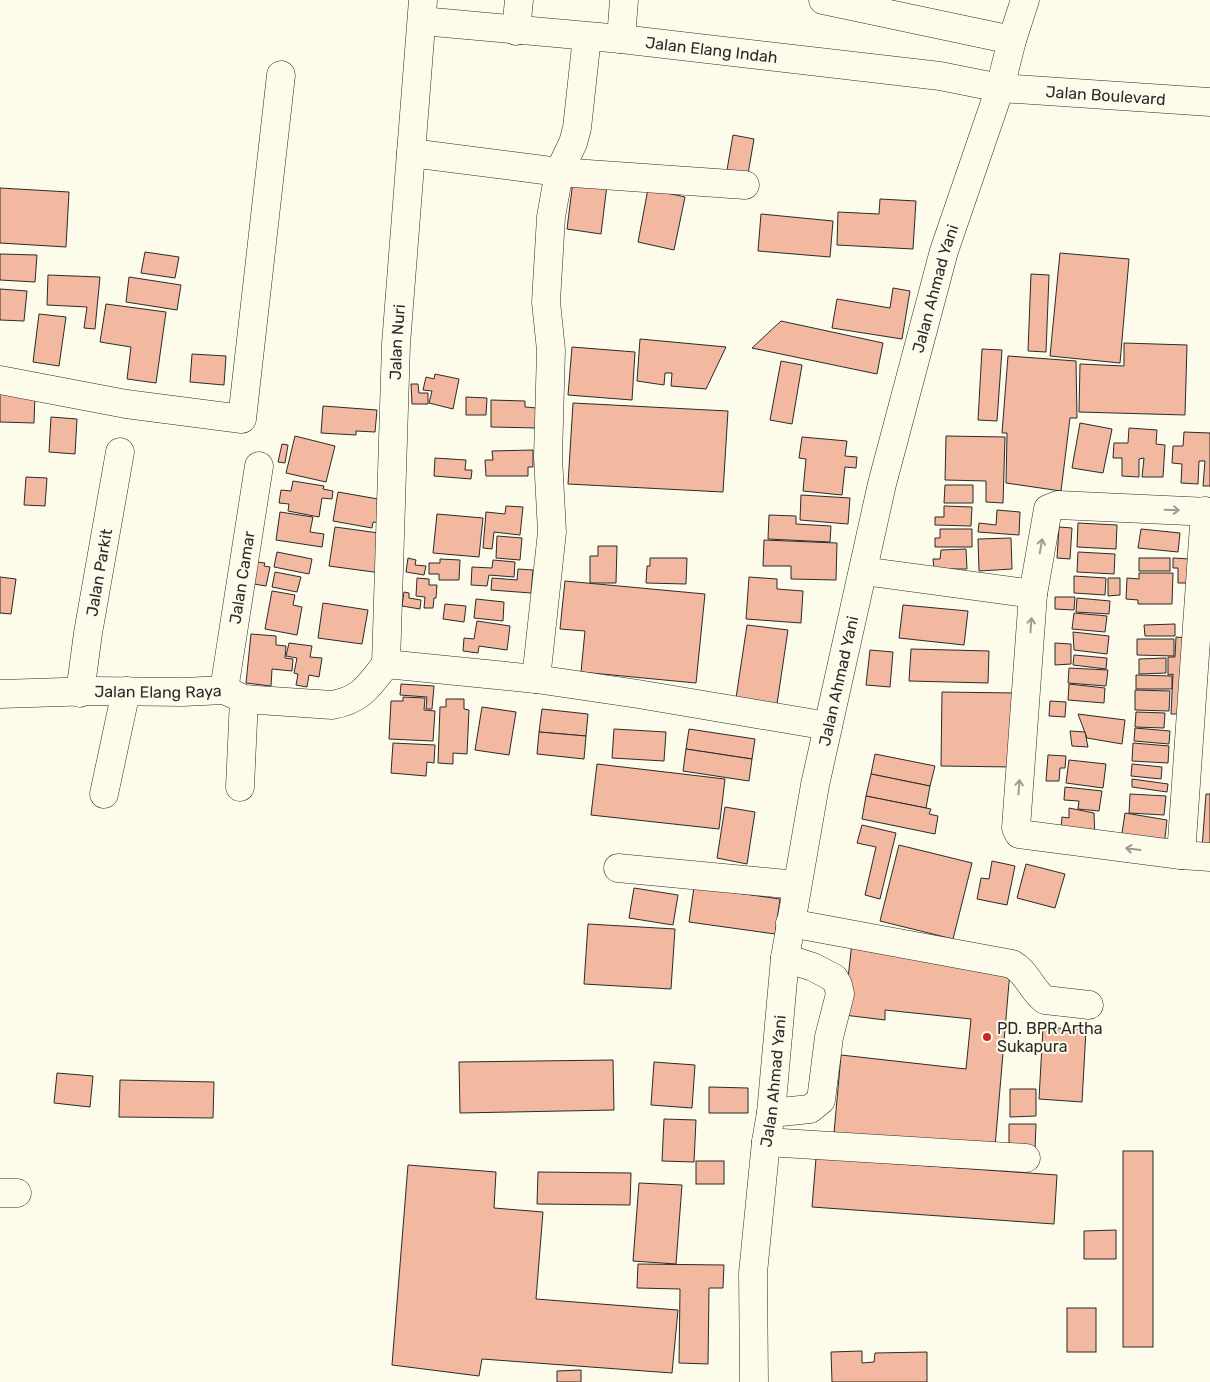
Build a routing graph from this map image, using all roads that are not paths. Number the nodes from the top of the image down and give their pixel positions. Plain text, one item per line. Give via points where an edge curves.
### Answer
1 (519, 0) edge
2 (624, 0) edge
3 (823, 0) edge
4 (1025, 0) edge
5 (423, 10) edge
6 (516, 31) junction
7 (587, 37) junction
8 (621, 39) junction
9 (1012, 40) junction
10 (281, 75) dead end
11 (1000, 88) junction
12 (1210, 102) edge
13 (411, 153) junction
14 (558, 172) junction
15 (745, 185) dead end
16 (0, 380) edge
17 (120, 452) dead end
18 (258, 466) dead end
19 (1208, 512) edge
20 (863, 571) junction
21 (1033, 594) junction
22 (386, 664) junction
23 (536, 679) junction
24 (126, 691) junction
25 (80, 693) junction
26 (0, 694) edge
27 (234, 694) junction
28 (828, 726) junction
29 (240, 787) dead end
30 (104, 794) dead end
31 (1181, 855) junction
32 (1210, 856) edge
33 (618, 868) dead end
34 (797, 886) junction
35 (790, 923) junction
36 (785, 958) junction
37 (1089, 1005) dead end
38 (771, 1112) junction
39 (766, 1142) junction
40 (1026, 1158) dead end
41 (754, 1382) edge

1 - 6 street
2 - 8 street
3 - 9 street
4 - 9 street, Jalan Ahmad Yani
5 - 6 street, Jalan Elang Indah
5 - 13 street, Jalan Nuri
6 - 7 street, Jalan Elang Indah
7 - 8 street, Jalan Elang Indah
7 - 14 street via 576,128 567,157
8 - 11 street, Jalan Elang Indah via 940,76
9 - 11 street, Jalan Ahmad Yani
10 - 16 street via 242,419 126,404
11 - 12 street, Jalan Boulevard
11 - 20 street, Jalan Ahmad Yani via 944,251 882,484
13 - 14 street
13 - 22 street, Jalan Nuri via 396,344
14 - 15 street
14 - 23 street via 551,217 546,302 551,350 548,457 552,532
17 - 25 street, Jalan Parkit
18 - 27 street, Jalan Camar
21 -> 19 street via 1047,513 1052,506
19 - 31 street
20 - 21 street
20 - 28 street, Jalan Ahmad Yani
31 -> 21 street via 1019,834 1017,831
22 - 23 street
22 - 27 street, Jalan Elang Raya via 366,690 346,703 332,705
23 - 28 street
24 - 25 street, Jalan Elang Raya
24 - 27 street, Jalan Elang Raya
24 - 30 street
25 - 26 street, Jalan Elang Raya
27 - 29 street, Jalan Camar
28 - 34 street, Jalan Ahmad Yani
31 - 32 street
33 - 34 street
34 - 35 street, Jalan Ahmad Yani
35 - 36 street, Jalan Ahmad Yani
35 - 37 street via 1012,964 1024,973 1045,1000
36 - 38 street, Jalan Ahmad Yani
36 - 38 street via 834,978 840,994 829,1037 821,1100 810,1109
38 - 39 street, Jalan Ahmad Yani
39 - 40 street
39 - 41 street, Jalan Ahmad Yani via 753,1273

